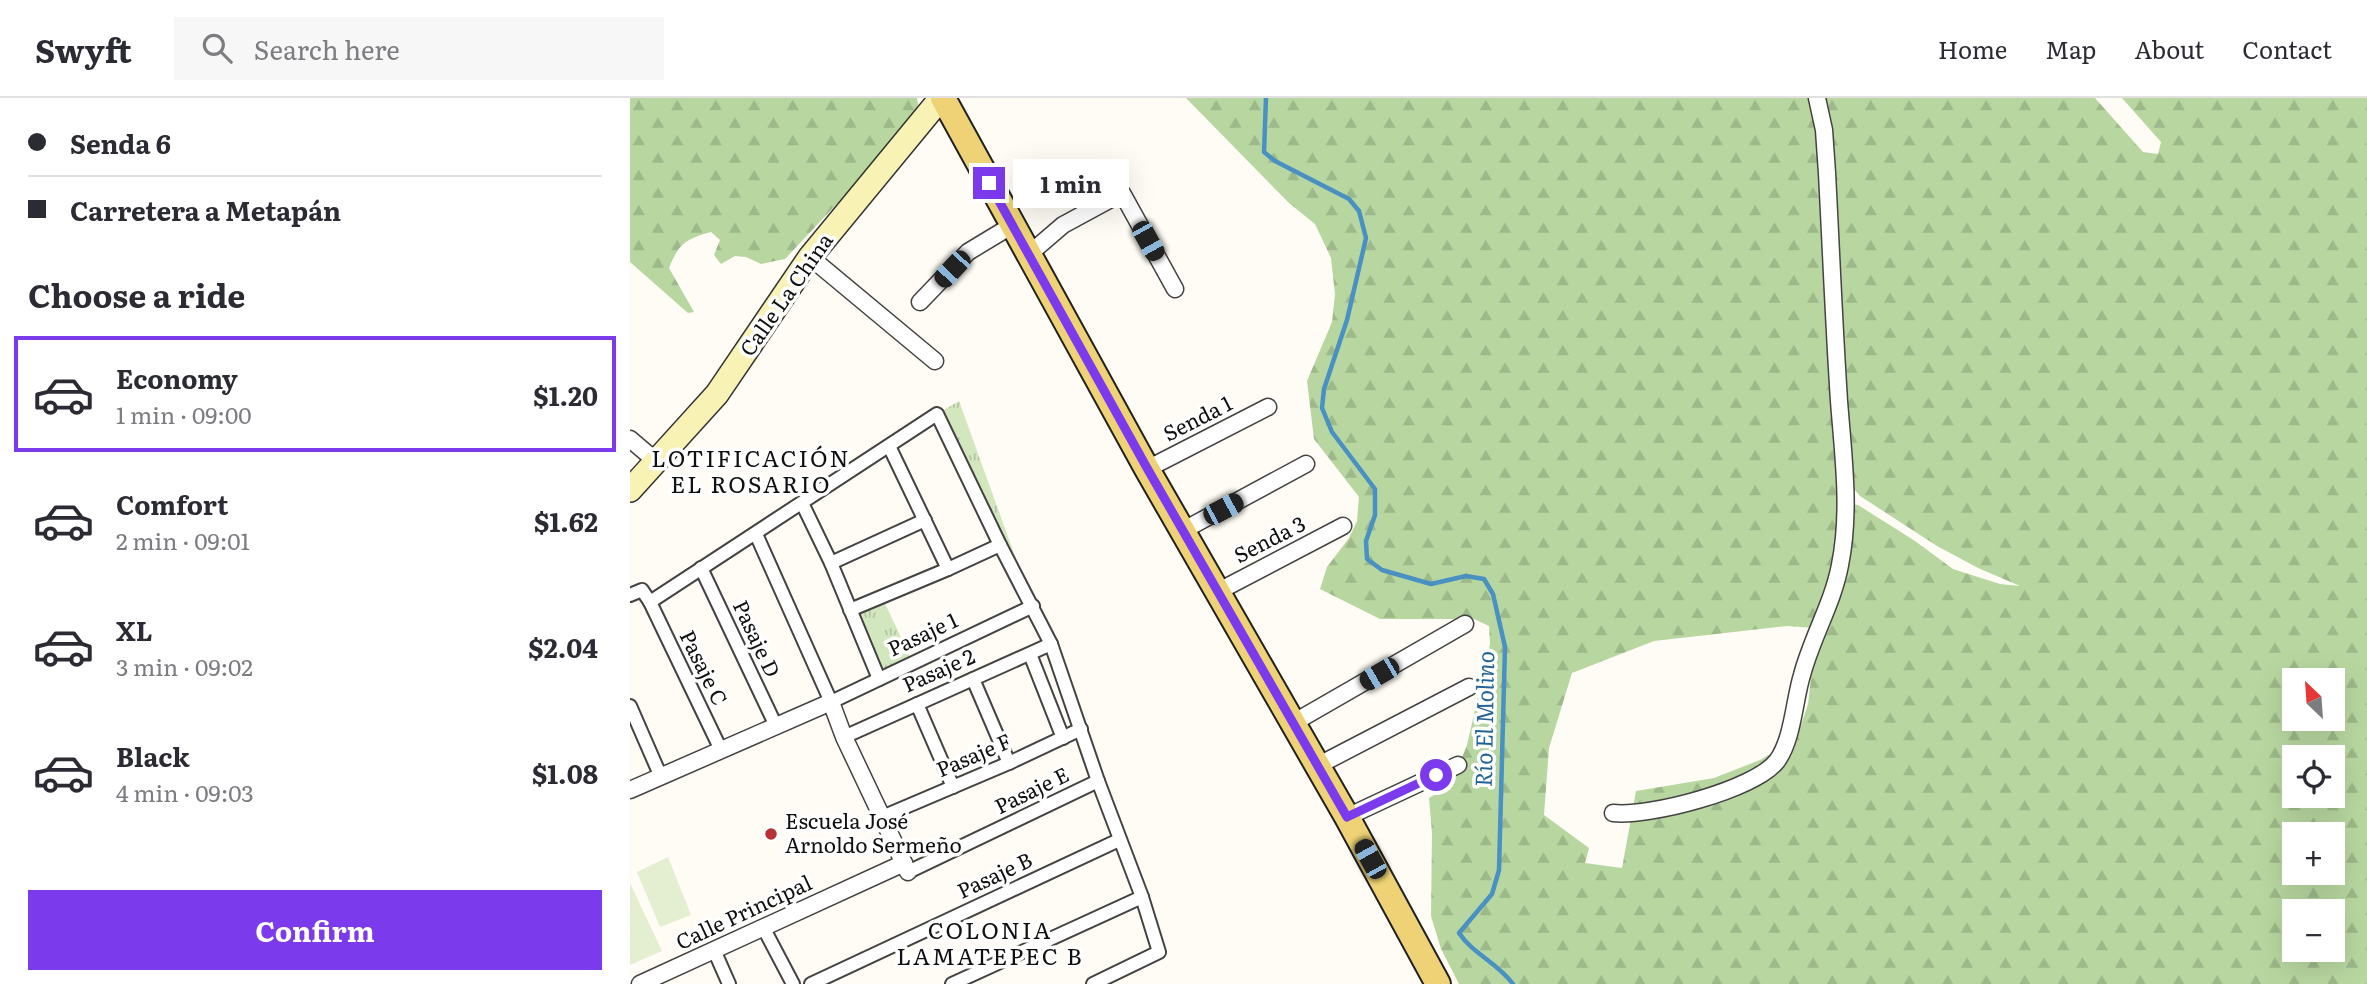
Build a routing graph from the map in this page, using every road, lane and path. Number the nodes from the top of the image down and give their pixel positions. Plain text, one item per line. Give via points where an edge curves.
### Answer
1 (942, 98) edge
2 (1817, 98) edge
3 (1012, 226) junction
4 (1028, 255) junction
5 (810, 257) junction
6 (1175, 289) dead end
7 (920, 302) dead end
8 (934, 361) dead end
9 (1268, 407) dead end
10 (630, 439) edge
11 (888, 446) junction
12 (657, 462) junction
13 (1306, 464) dead end
14 (1147, 468) junction
15 (630, 490) edge
16 (802, 503) junction
17 (925, 520) junction
18 (1343, 526) dead end
19 (1182, 531) junction
20 (756, 534) junction
21 (1000, 544) junction
22 (831, 564) junction
23 (701, 568) junction
24 (948, 569) junction
25 (1217, 592) junction
26 (630, 595) edge
27 (650, 602) junction
28 (1033, 606) junction
29 (850, 610) junction
30 (1465, 624) dead end
31 (1051, 644) junction
32 (1030, 654) junction
33 (879, 679) junction
34 (973, 679) junction
35 (1469, 687) dead end
36 (831, 702) junction
37 (917, 704) junction
38 (630, 706) edge
39 (1293, 723) junction
40 (776, 726) junction
41 (1081, 729) junction
42 (844, 737) junction
43 (1063, 738) junction
44 (721, 750) junction
45 (1009, 763) junction
46 (1458, 765) dead end
47 (1317, 766) junction
48 (662, 777) junction
49 (1097, 781) junction
50 (953, 787) junction
51 (630, 790) edge
52 (1613, 813) dead end
53 (882, 817) junction
54 (1347, 817) junction
55 (1119, 839) junction
56 (906, 867) junction
57 (1142, 897) junction
58 (763, 928) junction
59 (714, 950) junction
60 (640, 984) edge
61 (729, 984) edge
62 (793, 984) edge
63 (811, 984) edge
64 (952, 984) edge
65 (1093, 984) edge
66 (1438, 984) edge

1 - 3 main road
1 - 5 main road, Calle La China
2 - 52 street via 1824,130 1846,505 1840,565 1802,674 1784,745 1773,765 1756,778 1705,798 1636,813
3 - 4 main road
3 - 7 street via 968,252
4 - 6 street via 1063,225 1122,193
4 - 14 main road
5 - 8 street
5 - 12 main road, Calle La China via 717,394
9 - 14 street, Senda 1
10 - 12 street
11 - 16 street
11 - 17 street
11 - 21 street via 937,414
12 - 15 main road, Calle La China
13 - 19 street
14 - 19 main road
16 - 20 street
16 - 22 street
17 - 22 street
17 - 24 street
18 - 25 street, Senda 3
19 - 25 main road
20 - 23 street
20 - 36 street
21 - 24 street
21 - 28 street
22 - 29 street
23 - 27 street
23 - 40 street, Pasaje D
24 - 29 street
25 - 39 main road
26 - 27 street via 642,590
27 - 44 street, Pasaje C
28 - 31 street
28 - 33 street, Pasaje 1
29 - 33 street
30 - 39 street
31 - 32 street, Pasaje 2
31 - 41 street
32 - 34 street, Pasaje 2
32 - 43 street
33 - 36 street, Pasaje 1
34 - 37 street, Pasaje 2
34 - 45 street
35 - 47 street
36 - 40 street
36 - 42 street
37 - 42 street, Pasaje 2
37 - 50 street
38 - 48 street
39 - 47 main road
40 - 44 street
41 - 43 street, Pasaje F
41 - 49 street
42 - 53 street
43 - 45 street, Pasaje F
44 - 48 street
45 - 50 street, Pasaje F
46 - 54 street
47 - 54 main road
48 - 51 street
49 - 55 street
49 - 56 street, Pasaje E
50 - 53 street, Pasaje F
53 - 56 street
54 - 66 main road
55 - 57 street
55 - 63 street, Pasaje B
56 - 58 street, Calle Principal
57 - 64 street
57 - 65 street via 1159,952
58 - 59 street, Calle Principal
58 - 62 street
59 - 60 street, Calle Principal
59 - 61 street

